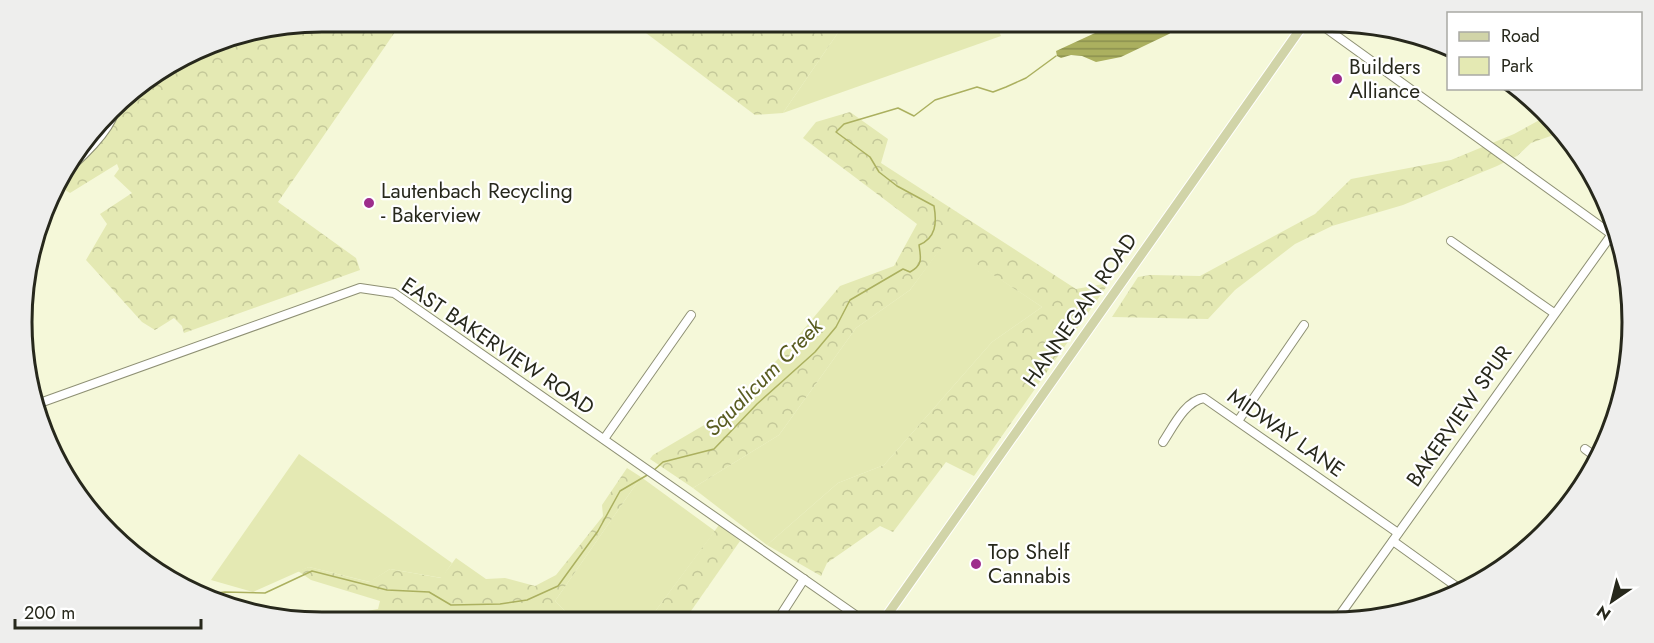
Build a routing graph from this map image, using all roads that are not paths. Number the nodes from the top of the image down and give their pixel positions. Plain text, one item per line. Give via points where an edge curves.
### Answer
1 (1298, 32) edge
2 (1331, 32) edge
3 (104, 129) edge
4 (85, 153) edge
5 (1608, 232) edge
6 (1610, 238) edge
7 (1451, 241) dead end
8 (1554, 313) junction
9 (692, 315) dead end
10 (1304, 325) dead end
11 (43, 402) edge
12 (1238, 421) junction
13 (604, 439) junction
14 (1162, 442) dead end
15 (1585, 450) dead end
16 (1591, 454) edge
17 (1398, 533) junction
18 (1393, 541) junction
19 (804, 579) junction
20 (1455, 584) edge
21 (1343, 611) edge
22 (783, 612) edge
23 (851, 612) edge
24 (890, 612) edge

1 - 24 main road, HANNEGAN ROAD
2 - 5 street
3 - 4 street
6 - 8 street, BAKERVIEW SPUR
7 - 8 street
8 - 17 street, BAKERVIEW SPUR
9 - 13 street
10 - 12 street
11 - 13 street, EAST BAKERVIEW ROAD via 360,288 394,293
12 - 14 street, MIDWAY LANE via 1204,398 1196,399
12 - 17 street, MIDWAY LANE
13 - 19 street, EAST BAKERVIEW ROAD
15 - 16 street
17 - 18 street, BAKERVIEW SPUR
18 - 20 street
18 - 21 street, BAKERVIEW SPUR
19 - 22 street
19 - 23 street, EAST BAKERVIEW ROAD

